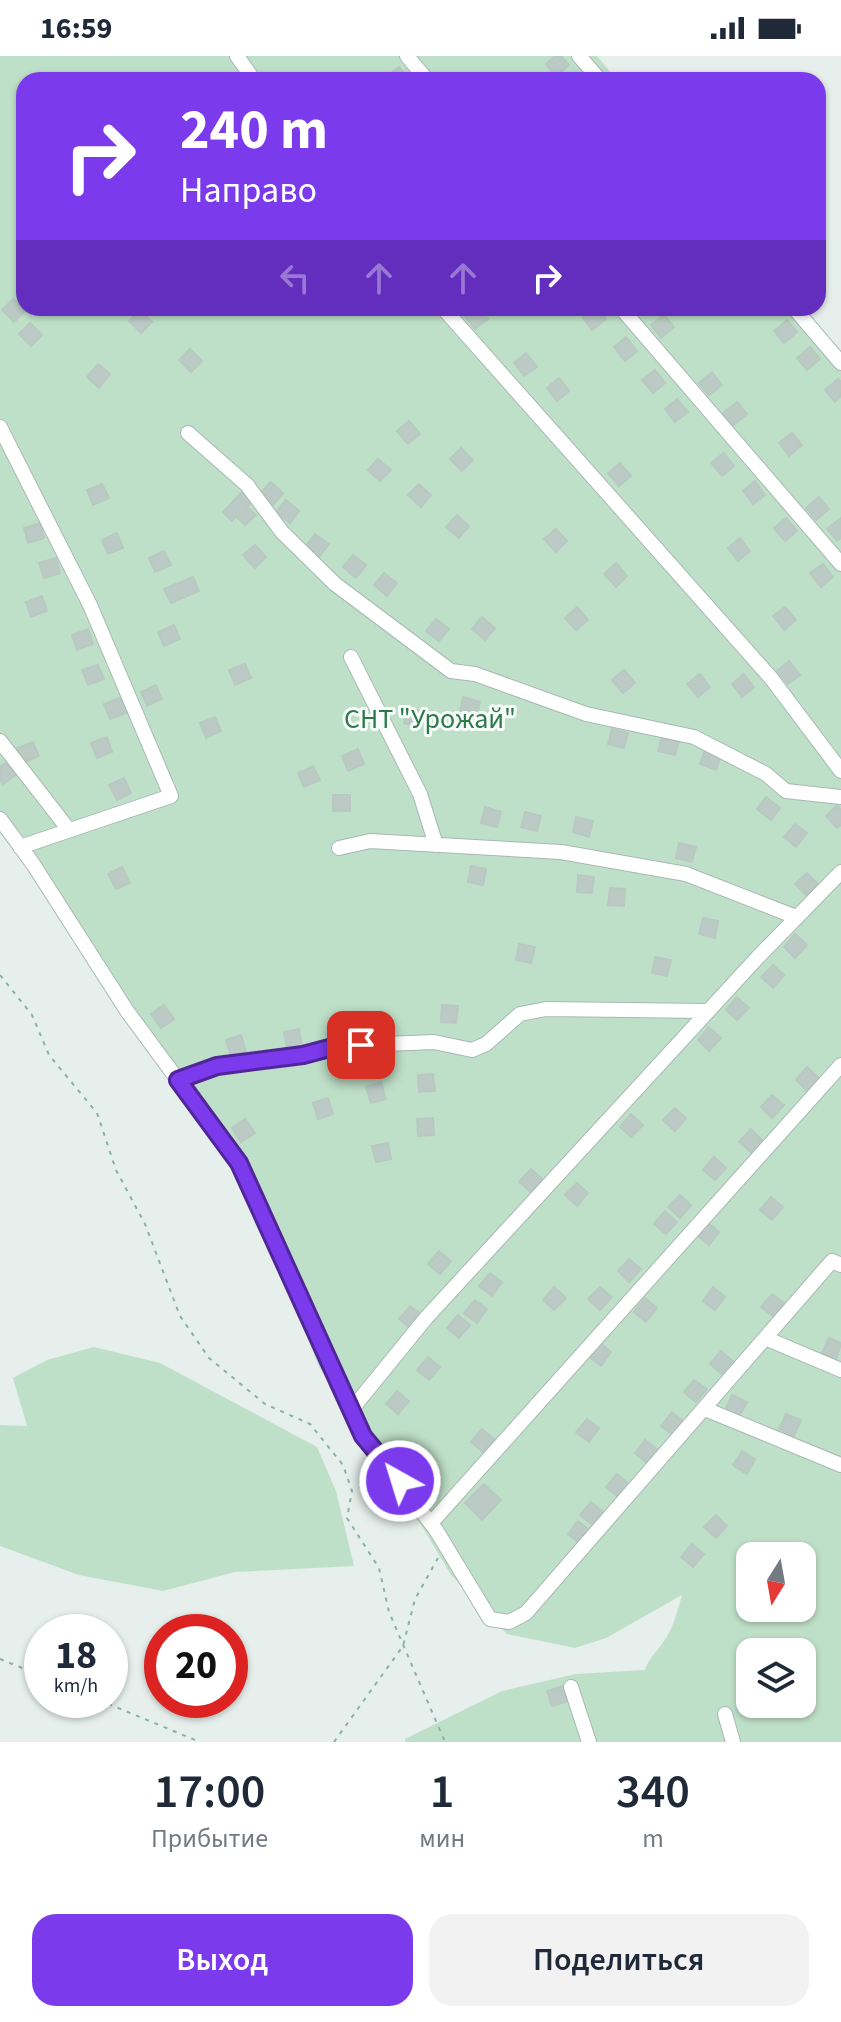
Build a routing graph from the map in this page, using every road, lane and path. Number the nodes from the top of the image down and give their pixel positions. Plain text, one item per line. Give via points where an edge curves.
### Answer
1 (407, 56) edge
2 (579, 56) edge
3 (420, 72) edge
4 (593, 72) edge
5 (450, 316) edge
6 (628, 316) edge
7 (801, 316) edge
8 (841, 363) edge
9 (0, 427) edge
10 (188, 433) dead end
11 (841, 564) edge
12 (351, 657) dead end
13 (0, 741) edge
14 (841, 771) edge
15 (841, 797) edge
16 (0, 819) edge
17 (69, 830) junction
18 (436, 845) junction
19 (20, 847) junction
20 (339, 848) dead end
21 (841, 872) edge
22 (796, 917) junction
23 (0, 975) edge
24 (708, 1011) junction
25 (841, 1065) edge
26 (178, 1080) junction
27 (841, 1265) edge
28 (765, 1338) junction
29 (841, 1370) edge
30 (352, 1409) junction
31 (705, 1409) junction
32 (841, 1465) edge
33 (431, 1523) junction
34 (440, 1537) junction
35 (403, 1646) junction
36 (0, 1659) edge
37 (24, 1669) edge
38 (571, 1687) dead end
39 (128, 1712) edge
40 (725, 1714) dead end
41 (200, 1742) edge
42 (334, 1742) edge
43 (445, 1742) edge
44 (589, 1742) edge
45 (733, 1742) edge

1 - 3 lane
2 - 4 lane
5 - 14 lane via 771,678
6 - 11 lane
7 - 8 lane
9 - 17 lane via 90,605 171,796
10 - 15 lane via 247,485 282,532 335,584 451,671 475,674 586,714 694,737 766,774 786,791
12 - 18 lane via 420,794
13 - 17 lane
16 - 19 lane
17 - 19 lane
18 - 20 lane via 370,841
18 - 22 lane via 561,852 686,874
19 - 26 lane
21 - 22 lane
22 - 24 lane
23 - 35 path via 32,1015 49,1055 97,1113 180,1316 209,1358 265,1404 310,1424 343,1465 352,1491 347,1518 379,1568
24 - 26 lane via 546,1009 520,1014 472,1050 434,1042 337,1046 217,1066
24 - 30 lane via 426,1318
25 - 33 lane
26 - 30 lane via 239,1163
27 - 28 lane via 832,1261
28 - 29 lane
28 - 31 lane
30 - 33 lane via 363,1436
31 - 32 lane
31 - 34 lane via 526,1613 509,1622 490,1619
33 - 34 lane
34 - 35 path via 437,1559 415,1599
35 - 42 path
35 - 43 path
36 - 37 path
38 - 44 lane
39 - 41 path
40 - 45 lane

